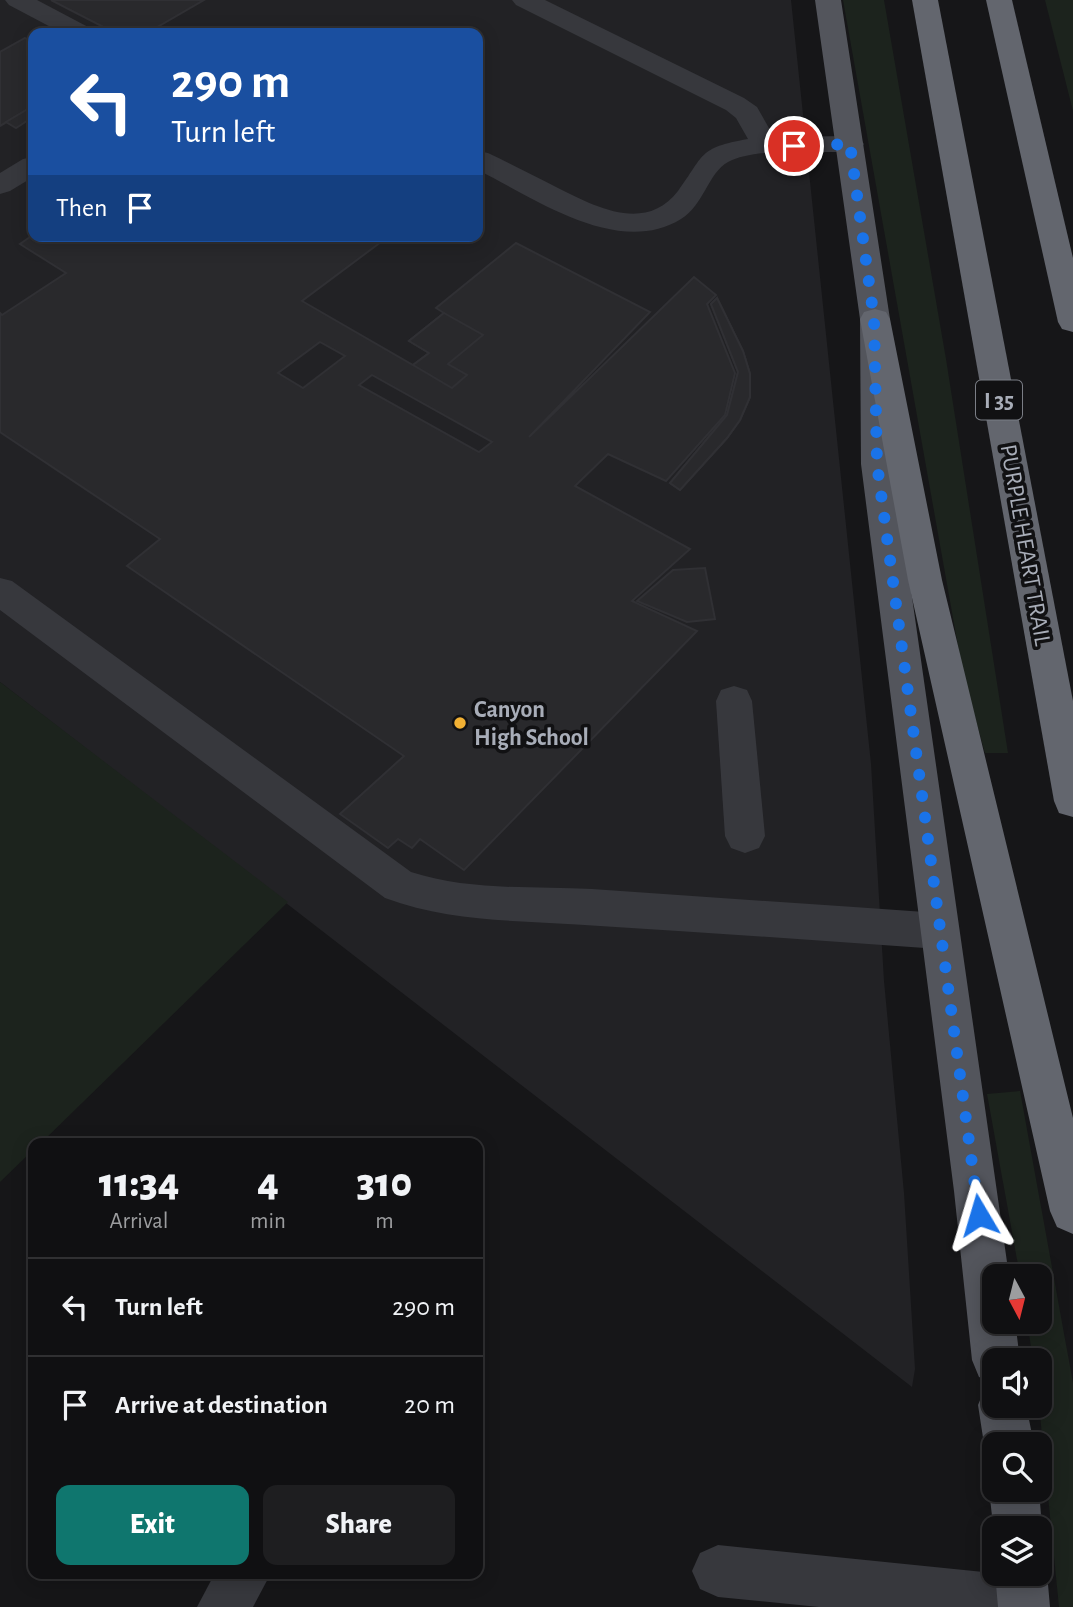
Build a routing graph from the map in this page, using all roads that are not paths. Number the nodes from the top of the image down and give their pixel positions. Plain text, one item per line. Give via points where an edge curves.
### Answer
1 (18, 0) edge
2 (525, 0) edge
3 (828, 0) edge
4 (925, 0) edge
5 (999, 0) edge
6 (71, 28) edge
7 (850, 144) junction
8 (766, 147) junction
9 (483, 162) edge
10 (28, 168) edge
11 (0, 186) edge
12 (874, 319) junction
13 (1073, 322) edge
14 (0, 591) edge
15 (734, 701) dead end
16 (1073, 801) edge
17 (745, 836) dead end
18 (939, 931) junction
19 (1073, 1211) edge
20 (994, 1348) edge
21 (718, 1571) dead end
22 (241, 1579) edge
23 (1023, 1594) edge
24 (223, 1607) edge

1 - 6 lane
2 - 8 lane via 741,108
3 - 7 main road
4 - 16 highway, PURPLE HEART TRAIL / I 35
5 - 13 highway
7 - 8 lane
7 - 12 main road
8 - 9 lane via 736,149 710,161 685,202 653,221 602,219
10 - 11 lane
12 - 18 main road via 877,464
12 - 19 highway via 925,580
14 - 18 lane via 399,886 421,894 473,903
15 - 17 lane
18 - 20 main road
21 - 23 lane
22 - 24 lane

